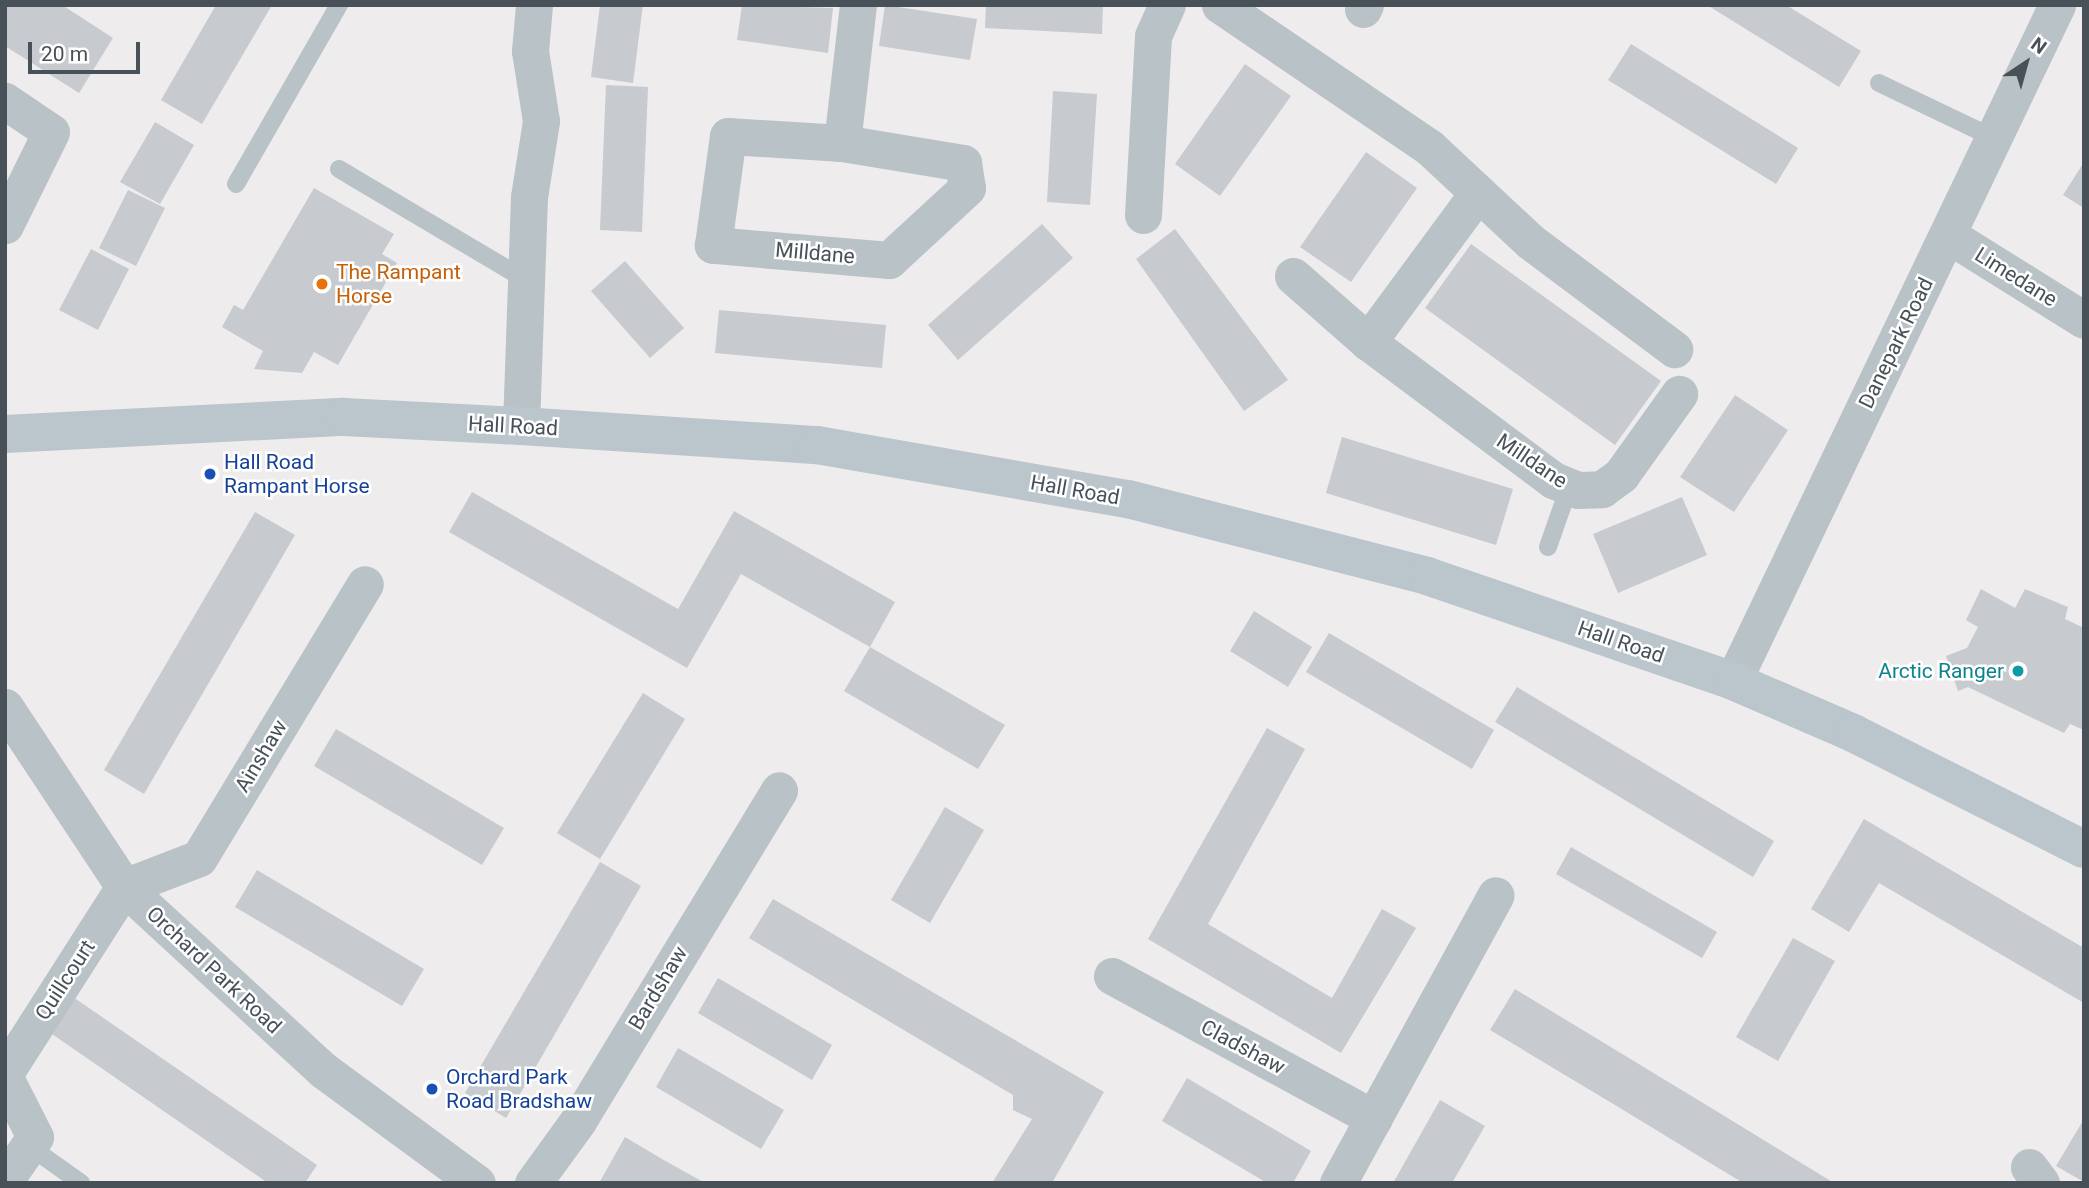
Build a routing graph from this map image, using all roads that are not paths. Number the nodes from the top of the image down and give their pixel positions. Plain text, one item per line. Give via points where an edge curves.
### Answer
1 (339, 5) edge
2 (534, 5) edge
3 (858, 5) edge
4 (1167, 5) edge
5 (1220, 5) edge
6 (2057, 5) edge
7 (1880, 83) dead end
8 (5, 101) edge
9 (1994, 138) junction
10 (842, 143) junction
11 (339, 169) dead end
12 (236, 184) dead end
13 (1477, 194) junction
14 (1143, 215) dead end
15 (5, 225) edge
16 (1948, 235) junction
17 (1293, 276) dead end
18 (531, 283) junction
19 (2084, 320) edge
20 (1368, 342) junction
21 (1674, 349) dead end
22 (1679, 394) dead end
23 (521, 426) junction
24 (5, 434) edge
25 (1569, 487) junction
26 (1548, 547) dead end
27 (365, 584) dead end
28 (1733, 681) junction
29 (5, 707) edge
30 (779, 790) dead end
31 (2084, 849) edge
32 (124, 887) junction
33 (1496, 895) dead end
34 (1112, 976) dead end
35 (5, 1075) edge
36 (1374, 1118) junction
37 (29, 1146) junction
38 (5, 1180) edge
39 (81, 1183) edge
40 (477, 1183) edge
41 (533, 1183) edge
42 (1338, 1183) edge

1 - 12 lane
2 - 18 street via 530,51 541,121 529,197
3 - 10 street
4 - 14 street via 1153,36
5 - 13 street via 1429,147
6 - 9 street, Danepark Road
7 - 9 lane
8 - 15 street via 51,132
9 - 16 street, Danepark Road
10 - 10 street, Milldane via 728,136 713,244 889,260 967,188 963,163
11 - 18 lane
13 - 20 street
13 - 21 street
16 - 19 street, Limedane
16 - 28 street, Danepark Road
17 - 20 street, Milldane
18 - 23 street
20 - 25 street, Milldane
22 - 25 street, Milldane via 1621,475 1602,489
23 - 24 street, Hall Road via 344,417
23 - 28 street, Hall Road via 817,445 1128,499 1427,576
25 - 26 lane
27 - 32 street, Ainshaw via 199,858
28 - 31 street, Hall Road via 1853,733
29 - 32 street, Orchard Park Road
30 - 41 street, Bardshaw via 578,1121
32 - 35 street, Quillcourt
32 - 40 street, Orchard Park Road via 323,1070
33 - 36 street
34 - 36 street, Cladshaw
35 - 37 street, Quillcourt via 35,1137
36 - 42 street
37 - 38 street
37 - 39 lane

